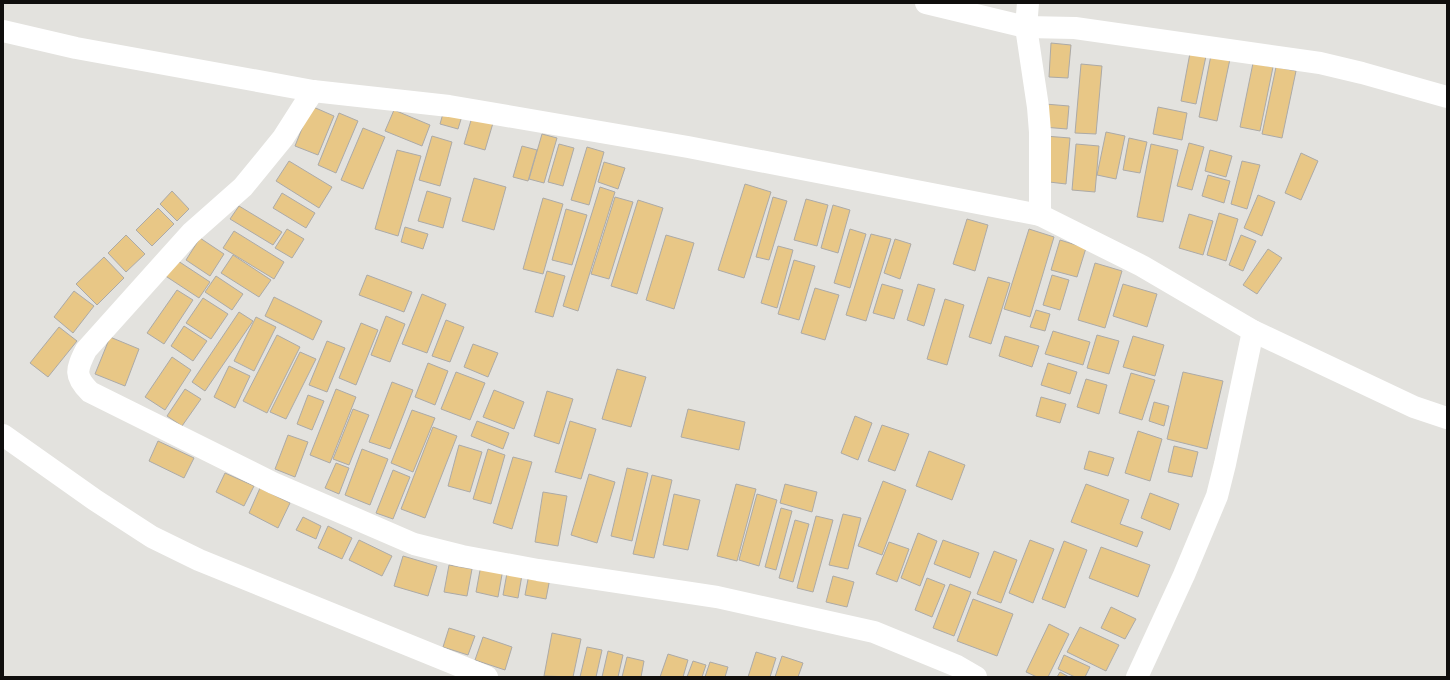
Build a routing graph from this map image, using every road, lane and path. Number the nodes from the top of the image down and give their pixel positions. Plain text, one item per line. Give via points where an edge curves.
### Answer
1 (926, 3) edge
2 (1028, 3) edge
3 (1026, 27) junction
4 (3, 31) edge
5 (313, 91) junction
6 (1447, 97) edge
7 (1040, 215) junction
8 (1253, 331) junction
9 (1447, 418) edge
10 (3, 436) edge
11 (487, 677) edge
12 (976, 677) edge
13 (1137, 677) edge

1 - 3 street
2 - 3 street
3 - 6 street via 1075,28 1320,64
3 - 7 street via 1040,132
4 - 5 street via 76,48
5 - 7 street via 450,106 688,147
5 - 12 street via 283,138 243,187 192,233 86,350 78,377 90,392 273,483 414,544 515,566 717,597 874,632 957,666
7 - 8 street via 1142,266
8 - 9 street via 1414,407
8 - 13 street via 1217,496
10 - 11 street via 152,537 199,560

